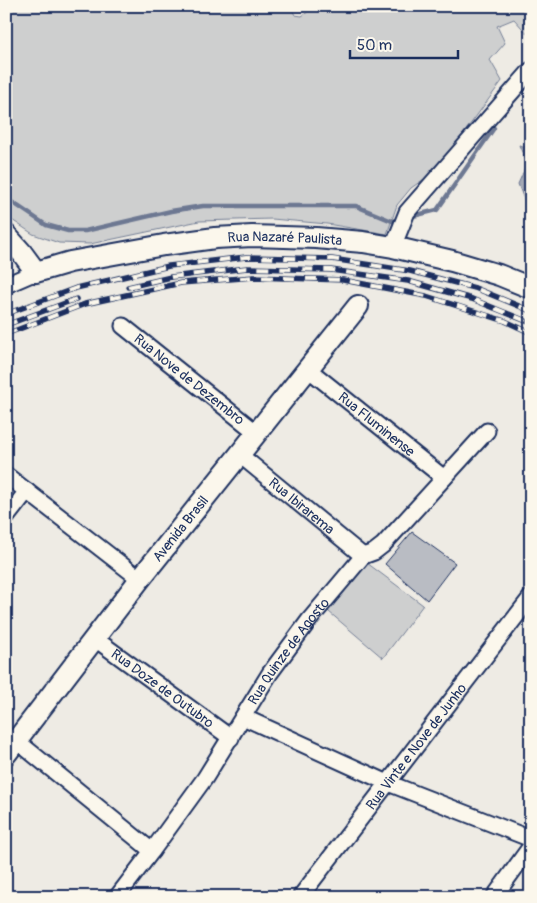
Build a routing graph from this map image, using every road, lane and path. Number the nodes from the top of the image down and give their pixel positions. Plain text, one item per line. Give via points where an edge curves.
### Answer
1 (531, 70) edge
2 (6, 235) edge
3 (396, 240) junction
4 (36, 272) junction
5 (6, 286) edge
6 (531, 288) edge
7 (358, 306) dead end
8 (123, 326) dead end
9 (308, 369) junction
10 (487, 431) dead end
11 (257, 433) junction
12 (240, 455) junction
13 (6, 475) edge
14 (444, 478) junction
15 (27, 491) junction
16 (6, 518) edge
17 (363, 556) junction
18 (140, 579) junction
19 (531, 597) edge
20 (94, 638) junction
21 (243, 717) junction
22 (231, 738) junction
23 (12, 748) edge
24 (388, 783) junction
25 (531, 839) edge
26 (531, 846) edge
27 (152, 851) junction
28 (117, 897) edge
29 (300, 897) edge
30 (494, 897) edge

1 - 3 street via 407,212
2 - 4 street
3 - 4 street, Rua Nazaré Paulista via 215,238 164,244 70,262
3 - 6 street, Rua Nazaré Paulista
4 - 5 street
7 - 9 street, Avenida Brasil
8 - 11 street, Rua Nove de Dezembro
9 - 11 street, Avenida Brasil
9 - 14 street, Rua Fluminense
10 - 14 street, Rua Quinze de Agosto
11 - 12 street, Avenida Brasil
12 - 17 street, Rua Ibirarema
12 - 18 street, Avenida Brasil
13 - 15 street
14 - 17 street, Rua Quinze de Agosto via 383,545
15 - 16 street
15 - 18 street
17 - 21 street, Rua Quinze de Agosto via 310,618
18 - 20 street, Avenida Brasil
19 - 24 street, Rua Vinte e Nove de Junho
20 - 22 street, Rua Doze de Outubro
20 - 23 street, Avenida Brasil
21 - 22 street, Rua Quinze de Agosto
21 - 24 street
22 - 27 street, Rua Quinze de Agosto
23 - 27 street
24 - 25 street
24 - 29 street, Rua Vinte e Nove de Junho
26 - 30 street
27 - 28 street, Rua Quinze de Agosto

